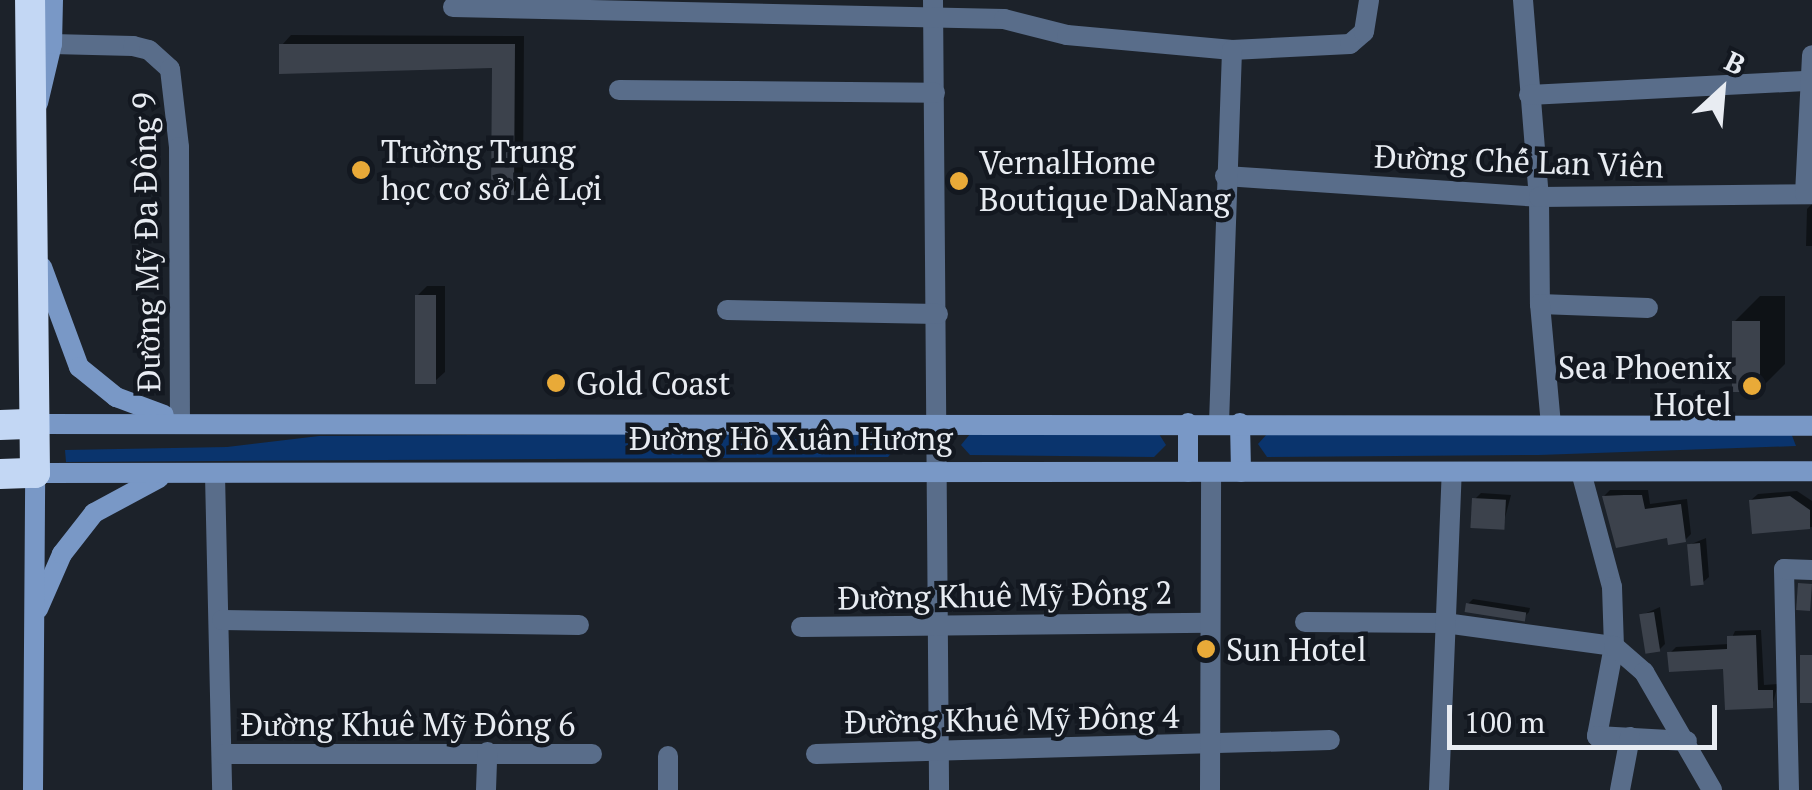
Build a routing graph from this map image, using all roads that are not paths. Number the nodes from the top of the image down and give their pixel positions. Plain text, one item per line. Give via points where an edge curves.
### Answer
1 (30, 0) edge
2 (53, 0) edge
3 (1369, 0) edge
4 (1523, 0) edge
5 (610, 5) edge
6 (453, 6) dead end
7 (748, 7) edge
8 (934, 10) edge
9 (52, 44) junction
10 (1232, 50) junction
11 (1812, 55) edge
12 (1810, 81) edge
13 (619, 90) dead end
14 (935, 93) junction
15 (1529, 95) junction
16 (28, 123) junction
17 (1225, 176) junction
18 (1808, 194) edge
19 (1540, 198) junction
20 (28, 218) junction
21 (1540, 304) junction
22 (1648, 308) dead end
23 (727, 310) dead end
24 (938, 314) junction
25 (180, 420) junction
26 (1188, 423) junction
27 (1808, 423) edge
28 (32, 424) junction
29 (936, 424) junction
30 (1229, 424) junction
31 (0, 425) edge
32 (1551, 425) junction
33 (35, 472) junction
34 (1188, 472) junction
35 (1211, 472) junction
36 (1241, 472) junction
37 (1452, 472) junction
38 (1581, 472) junction
39 (938, 473) junction
40 (1807, 473) edge
41 (0, 474) edge
42 (165, 475) junction
43 (215, 475) junction
44 (1812, 570) edge
45 (35, 615) junction
46 (222, 620) junction
47 (1305, 622) dead end
48 (1209, 623) junction
49 (1446, 624) junction
50 (579, 625) dead end
51 (942, 626) junction
52 (801, 628) dead end
53 (1614, 646) junction
54 (1630, 738) junction
55 (1330, 740) dead end
56 (1687, 741) junction
57 (1209, 745) junction
58 (486, 752) junction
59 (942, 753) junction
60 (223, 754) junction
61 (592, 754) dead end
62 (816, 754) dead end
63 (668, 756) dead end
64 (32, 790) edge
65 (222, 790) edge
66 (486, 790) edge
67 (668, 790) edge
68 (940, 790) edge
69 (1210, 790) edge
70 (1438, 790) edge
71 (1620, 790) edge
72 (1712, 790) edge
73 (1789, 790) edge

1 - 16 highway
2 - 9 main road
3 - 10 street via 1364,32 1350,44
4 - 15 street
5 - 6 street
5 - 7 street
7 - 8 street
8 - 10 street via 1067,35
8 - 14 street
9 - 16 main road
9 - 25 street, Đường Mỹ Đa Đông 9 via 132,46 150,50 170,69 179,147
10 - 17 street
11 - 12 street
12 - 15 street
12 - 18 street
13 - 14 street
14 - 24 street
15 - 19 street
16 - 20 highway
17 - 19 street, Đường Chế Lan Viên
17 - 30 street
18 - 19 street, Đường Chế Lan Viên
19 - 21 street
20 - 25 main road via 51,302 79,367 116,397
20 - 28 highway
21 - 22 street
21 - 32 street
23 - 24 street
24 - 29 street
25 - 28 main road, Đường Hồ Xuân Hương
25 - 29 main road, Đường Hồ Xuân Hương
26 - 29 main road, Đường Hồ Xuân Hương
26 - 30 main road, Đường Hồ Xuân Hương
26 - 34 main road
27 - 32 main road, Đường Hồ Xuân Hương
28 - 31 highway, Đường Hồ Xuân Hương
28 - 33 highway
29 - 39 street
30 - 32 main road, Đường Hồ Xuân Hương
30 - 36 main road
33 - 41 highway, Đường Hồ Xuân Hương
33 - 42 main road, Đường Hồ Xuân Hương
33 - 45 main road
34 - 35 main road, Đường Hồ Xuân Hương
34 - 39 main road, Đường Hồ Xuân Hương
35 - 36 main road, Đường Hồ Xuân Hương
35 - 48 street
36 - 37 main road, Đường Hồ Xuân Hương
37 - 38 main road, Đường Hồ Xuân Hương
37 - 49 street
38 - 40 main road, Đường Hồ Xuân Hương
38 - 53 street via 1612,587
39 - 43 main road, Đường Hồ Xuân Hương
39 - 51 street
42 - 43 main road, Đường Hồ Xuân Hương
42 - 45 main road via 94,513 62,554
43 - 46 street
44 - 73 street via 1784,569
45 - 64 main road
46 - 50 street
46 - 60 street
47 - 49 street
48 - 51 street, Đường Khuê Mỹ Đông 2
48 - 57 street
49 - 53 street
49 - 70 street
51 - 52 street, Đường Khuê Mỹ Đông 2
51 - 59 street
53 - 54 street via 1597,736
53 - 56 street via 1644,672
54 - 56 street
54 - 71 street
55 - 57 street, Đường Khuê Mỹ Đông 4
56 - 72 street
57 - 59 street, Đường Khuê Mỹ Đông 4
57 - 69 street
58 - 60 street, Đường Khuê Mỹ Đông 6
58 - 61 street, Đường Khuê Mỹ Đông 6
58 - 66 street
59 - 62 street, Đường Khuê Mỹ Đông 4
59 - 68 street
60 - 65 street
63 - 67 street

